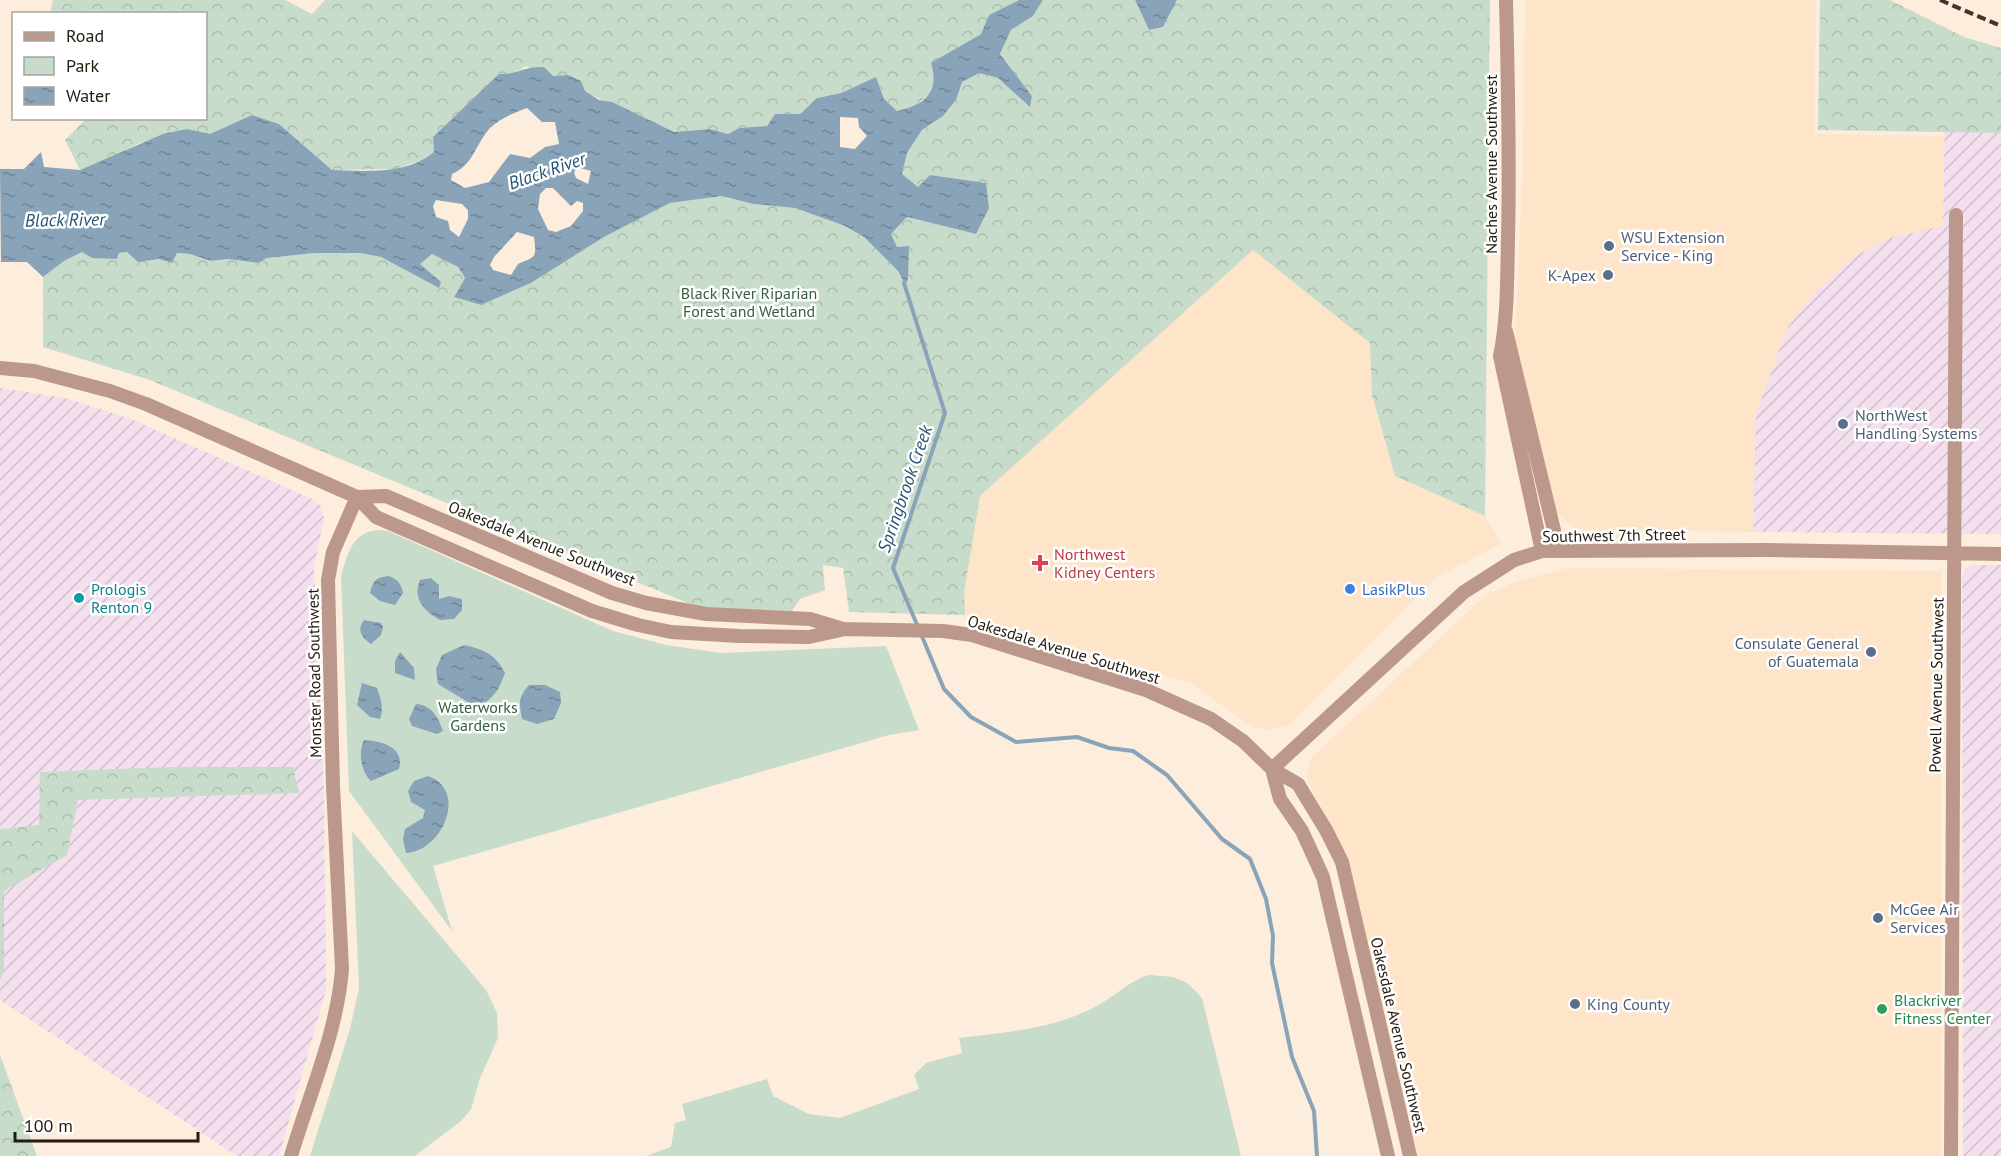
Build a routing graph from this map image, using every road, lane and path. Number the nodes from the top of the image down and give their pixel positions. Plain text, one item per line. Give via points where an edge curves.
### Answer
1 (1506, 0) edge
2 (1956, 215) dead end
3 (1506, 329) junction
4 (0, 368) edge
5 (357, 497) junction
6 (1542, 551) junction
7 (1559, 551) junction
8 (1954, 554) junction
9 (2001, 554) edge
10 (843, 629) junction
11 (1272, 769) junction
12 (1347, 975) junction
13 (1400, 1113) junction
14 (291, 1156) edge
15 (1388, 1156) edge
16 (1410, 1156) edge
17 (1951, 1156) edge

1 - 3 street, Naches Avenue Southwest via 1510,128
2 - 8 street, Powell Avenue Southwest
3 - 6 street, Naches Avenue Southwest via 1500,356
3 - 7 street, Naches Avenue Southwest
4 - 5 street via 34,371 146,404
5 - 10 street, Oakesdale Avenue Southwest via 386,496 612,593 645,603 706,614 810,619
5 - 10 street via 376,517 592,611 671,632 808,637
5 - 14 street, Monster Road Southwest via 335,546 328,580 340,990
6 - 7 street, Southwest 7th Street
6 - 11 street, Southwest 7th Street via 1514,560 1464,592
7 - 8 street, Southwest 7th Street
8 - 9 street, Southwest 7th Street
8 - 17 street, Powell Avenue Southwest
10 - 11 street, Oakesdale Avenue Southwest via 972,635 1177,702 1243,741
11 - 12 street via 1280,799 1302,831 1323,877
11 - 13 street, Oakesdale Avenue Southwest via 1298,784 1342,862
12 - 13 street via 1359,993 1382,1090
12 - 15 street
13 - 16 street, Oakesdale Avenue Southwest

